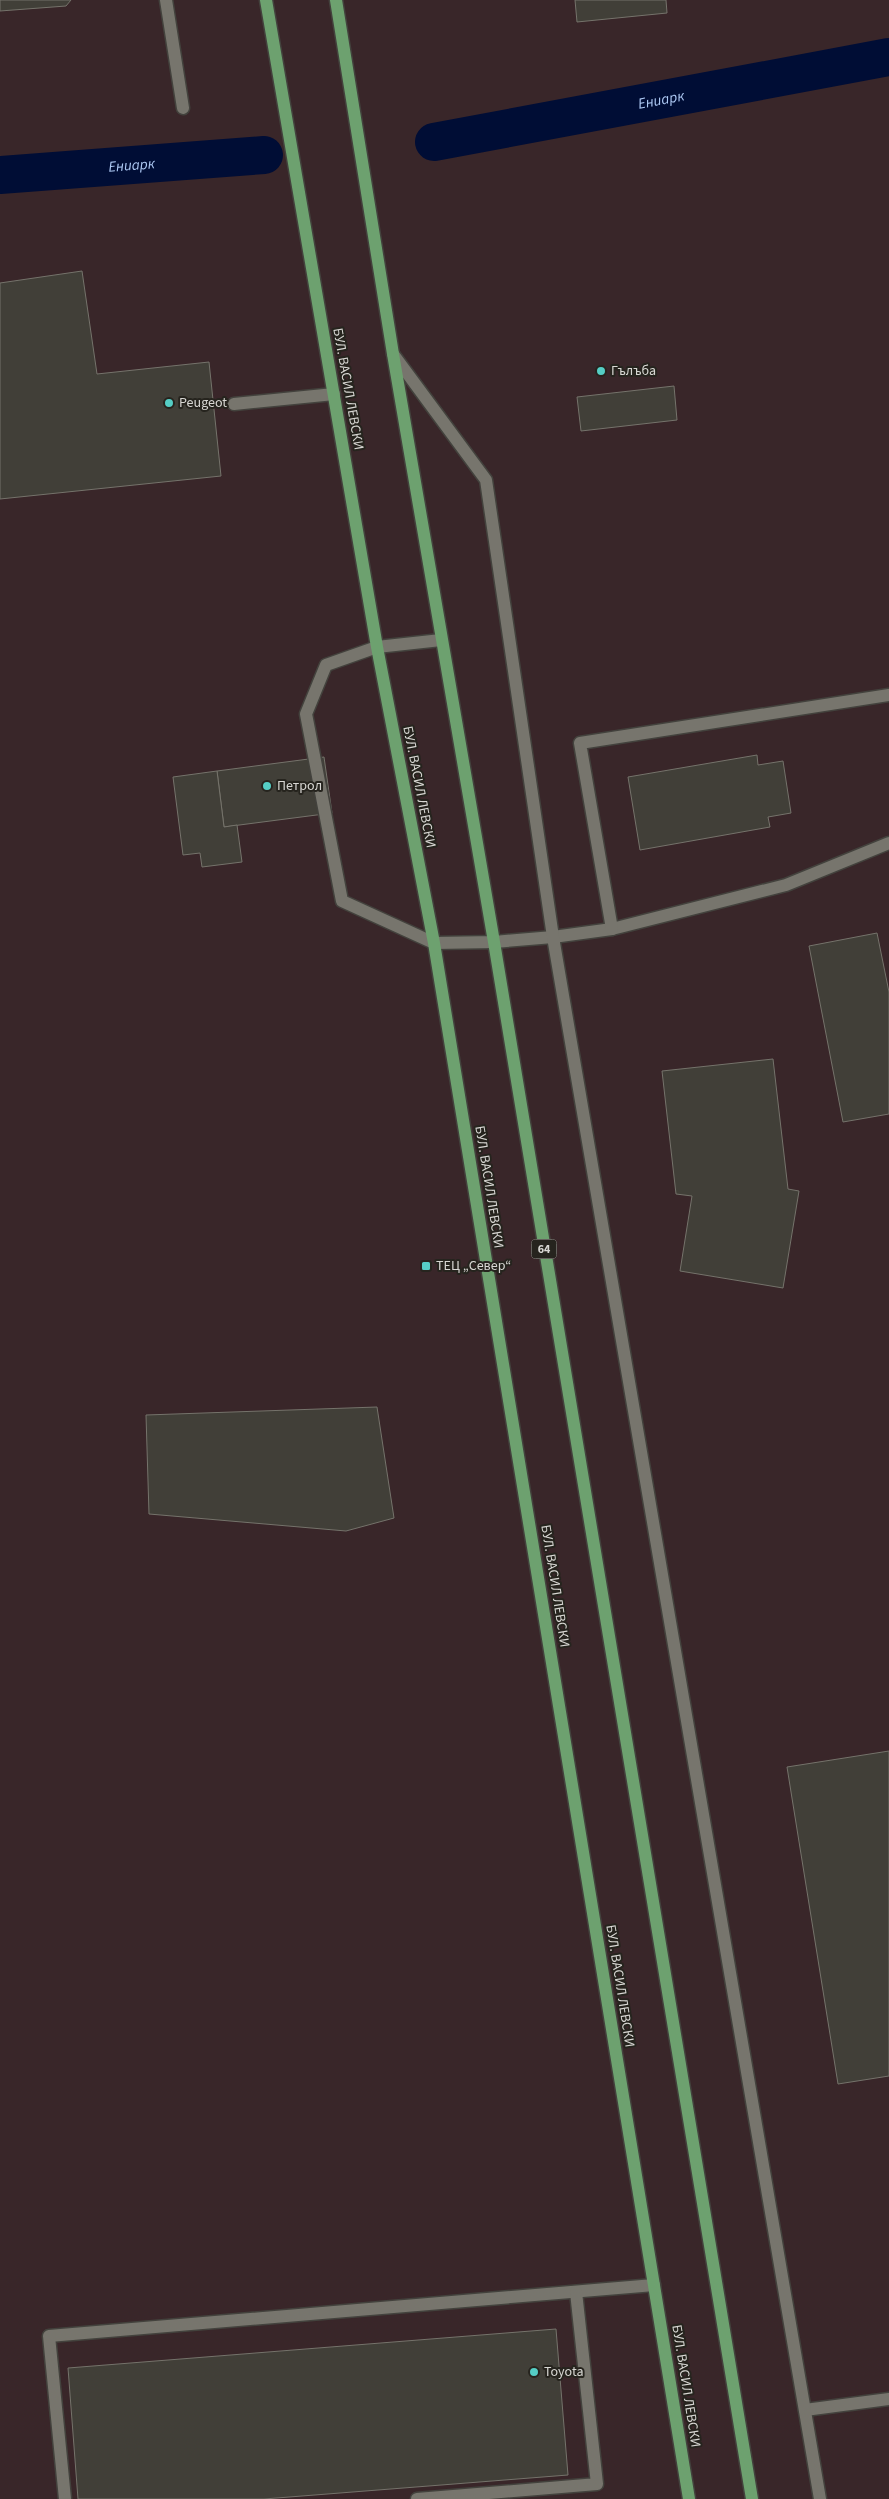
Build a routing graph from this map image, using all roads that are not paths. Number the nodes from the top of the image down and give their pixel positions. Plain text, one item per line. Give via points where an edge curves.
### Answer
1 (166, 0) edge
2 (266, 0) edge
3 (336, 0) edge
4 (183, 108) dead end
5 (393, 354) junction
6 (334, 394) junction
7 (234, 404) dead end
8 (441, 640) junction
9 (377, 647) junction
10 (889, 695) edge
11 (889, 843) edge
12 (612, 929) junction
13 (553, 937) junction
14 (494, 942) junction
15 (434, 943) junction
16 (654, 2285) junction
17 (576, 2292) junction
18 (889, 2399) edge
19 (805, 2410) junction
20 (65, 2499) edge
21 (417, 2499) edge
22 (689, 2499) edge
23 (752, 2499) edge
24 (820, 2499) edge

1 - 4 street
2 - 6 main road, БУЛ. ВАСИЛ ЛЕВСКИ
3 - 5 main road, 64
5 - 8 main road, 64
5 - 13 street via 486,480
6 - 7 street
6 - 9 main road, БУЛ. ВАСИЛ ЛЕВСКИ
8 - 9 street
8 - 14 main road, 64
9 - 15 main road, БУЛ. ВАСИЛ ЛЕВСКИ
9 - 15 street via 326,665 306,714 340,892 342,901
10 - 12 street via 580,743
11 - 12 street via 786,885
12 - 13 street
13 - 14 street
13 - 19 street
14 - 15 street
14 - 23 main road, 64
15 - 16 main road, БУЛ. ВАСИЛ ЛЕВСКИ
16 - 17 street
16 - 22 main road, БУЛ. ВАСИЛ ЛЕВСКИ
17 - 20 street via 49,2336
17 - 21 street via 596,2484
18 - 19 street
19 - 24 street

